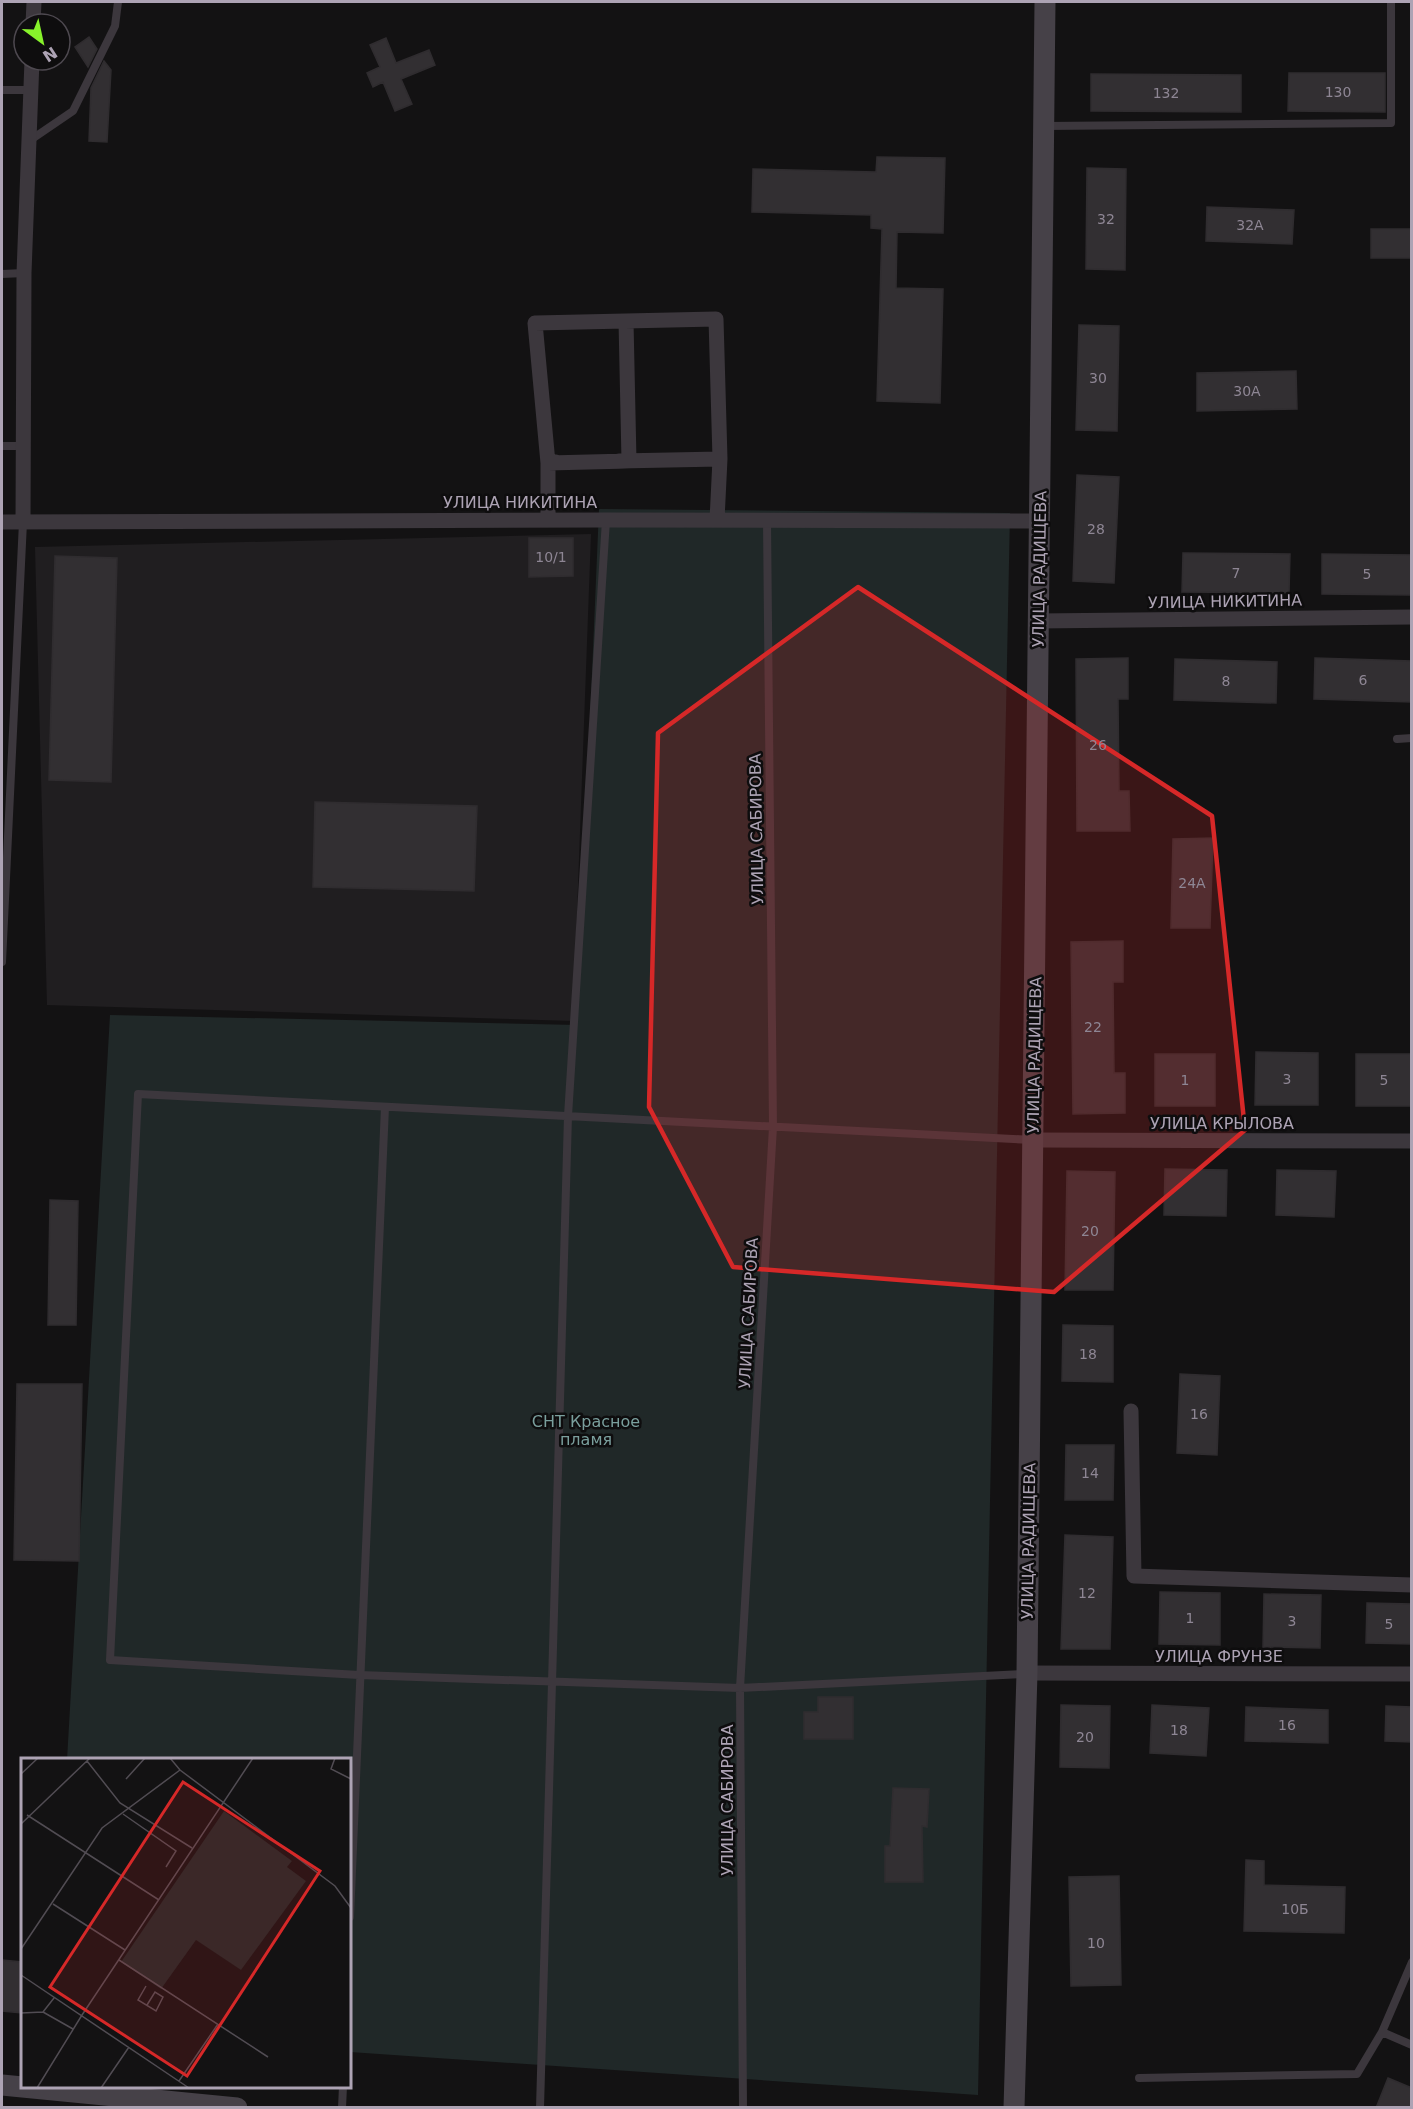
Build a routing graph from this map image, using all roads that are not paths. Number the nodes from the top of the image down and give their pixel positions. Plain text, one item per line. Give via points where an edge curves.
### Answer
1 (118, 2) edge
2 (1045, 2) edge
3 (1391, 2) edge
4 (31, 72) edge
5 (2, 90) edge
6 (30, 90) junction
7 (1044, 126) junction
8 (28, 142) junction
9 (24, 273) junction
10 (2, 274) edge
11 (626, 321) junction
12 (2, 446) edge
13 (23, 446) junction
14 (720, 459) junction
15 (629, 461) junction
16 (548, 463) junction
17 (548, 520) junction
18 (606, 520) junction
19 (717, 520) junction
20 (767, 520) junction
21 (1040, 521) junction
22 (2, 522) edge
23 (23, 522) junction
24 (1412, 617) edge
25 (1038, 621) junction
26 (1412, 738) edge
27 (1397, 739) dead end
28 (2, 962) edge
29 (385, 1107) junction
30 (568, 1116) junction
31 (772, 1127) junction
32 (1033, 1140) junction
33 (1412, 1142) edge
34 (1131, 1411) dead end
35 (1412, 1585) edge
36 (1027, 1673) junction
37 (1412, 1674) edge
38 (359, 1675) junction
39 (552, 1682) junction
40 (740, 1688) junction
41 (351, 1890) edge
42 (1412, 1962) edge
43 (1382, 2032) junction
44 (1412, 2045) edge
45 (1139, 2078) dead end
46 (2, 2085) edge
47 (21, 2087) edge
48 (33, 2088) edge
49 (343, 2088) edge
50 (231, 2107) edge
51 (237, 2108) edge
52 (342, 2108) edge
53 (540, 2108) edge
54 (743, 2108) edge
55 (1014, 2108) edge

1 - 8 lane via 115,26 73,111
2 - 7 street, УЛИЦА РАДИЩЕВА
3 - 7 lane via 1391,123
4 - 6 street
5 - 6 lane
6 - 8 street
7 - 21 street, УЛИЦА РАДИЩЕВА
8 - 9 street
9 - 10 lane
9 - 13 street
11 - 14 street via 716,319
11 - 15 street
11 - 16 street via 535,323
12 - 13 lane
13 - 23 street
14 - 15 street
14 - 19 street
15 - 16 street
16 - 17 street
17 - 18 street, УЛИЦА НИКИТИНА
17 - 23 street, УЛИЦА НИКИТИНА
18 - 19 street, УЛИЦА НИКИТИНА
18 - 30 lane
19 - 20 street, УЛИЦА НИКИТИНА
20 - 21 street, УЛИЦА НИКИТИНА
20 - 31 lane, УЛИЦА САБИРОВА
21 - 25 street, УЛИЦА РАДИЩЕВА
22 - 23 street, УЛИЦА НИКИТИНА
23 - 28 lane
24 - 25 street, УЛИЦА НИКИТИНА
25 - 32 street, УЛИЦА РАДИЩЕВА
26 - 27 lane
29 - 30 lane
29 - 38 lane
29 - 38 lane via 138,1094 110,1660
30 - 31 lane
30 - 39 lane
31 - 32 lane
31 - 40 lane, УЛИЦА САБИРОВА
32 - 33 street, УЛИЦА КРЫЛОВА
32 - 36 street, УЛИЦА РАДИЩЕВА
34 - 35 street via 1134,1576
36 - 37 street, УЛИЦА ФРУНЗЕ
36 - 40 lane
36 - 55 street, УЛИЦА РАДИЩЕВА
38 - 39 lane
38 - 41 lane
39 - 40 lane
39 - 53 lane
40 - 54 lane, УЛИЦА САБИРОВА
42 - 43 lane
43 - 44 lane
43 - 45 lane via 1357,2074
46 - 47 street
48 - 50 street
49 - 52 lane
50 - 51 street

